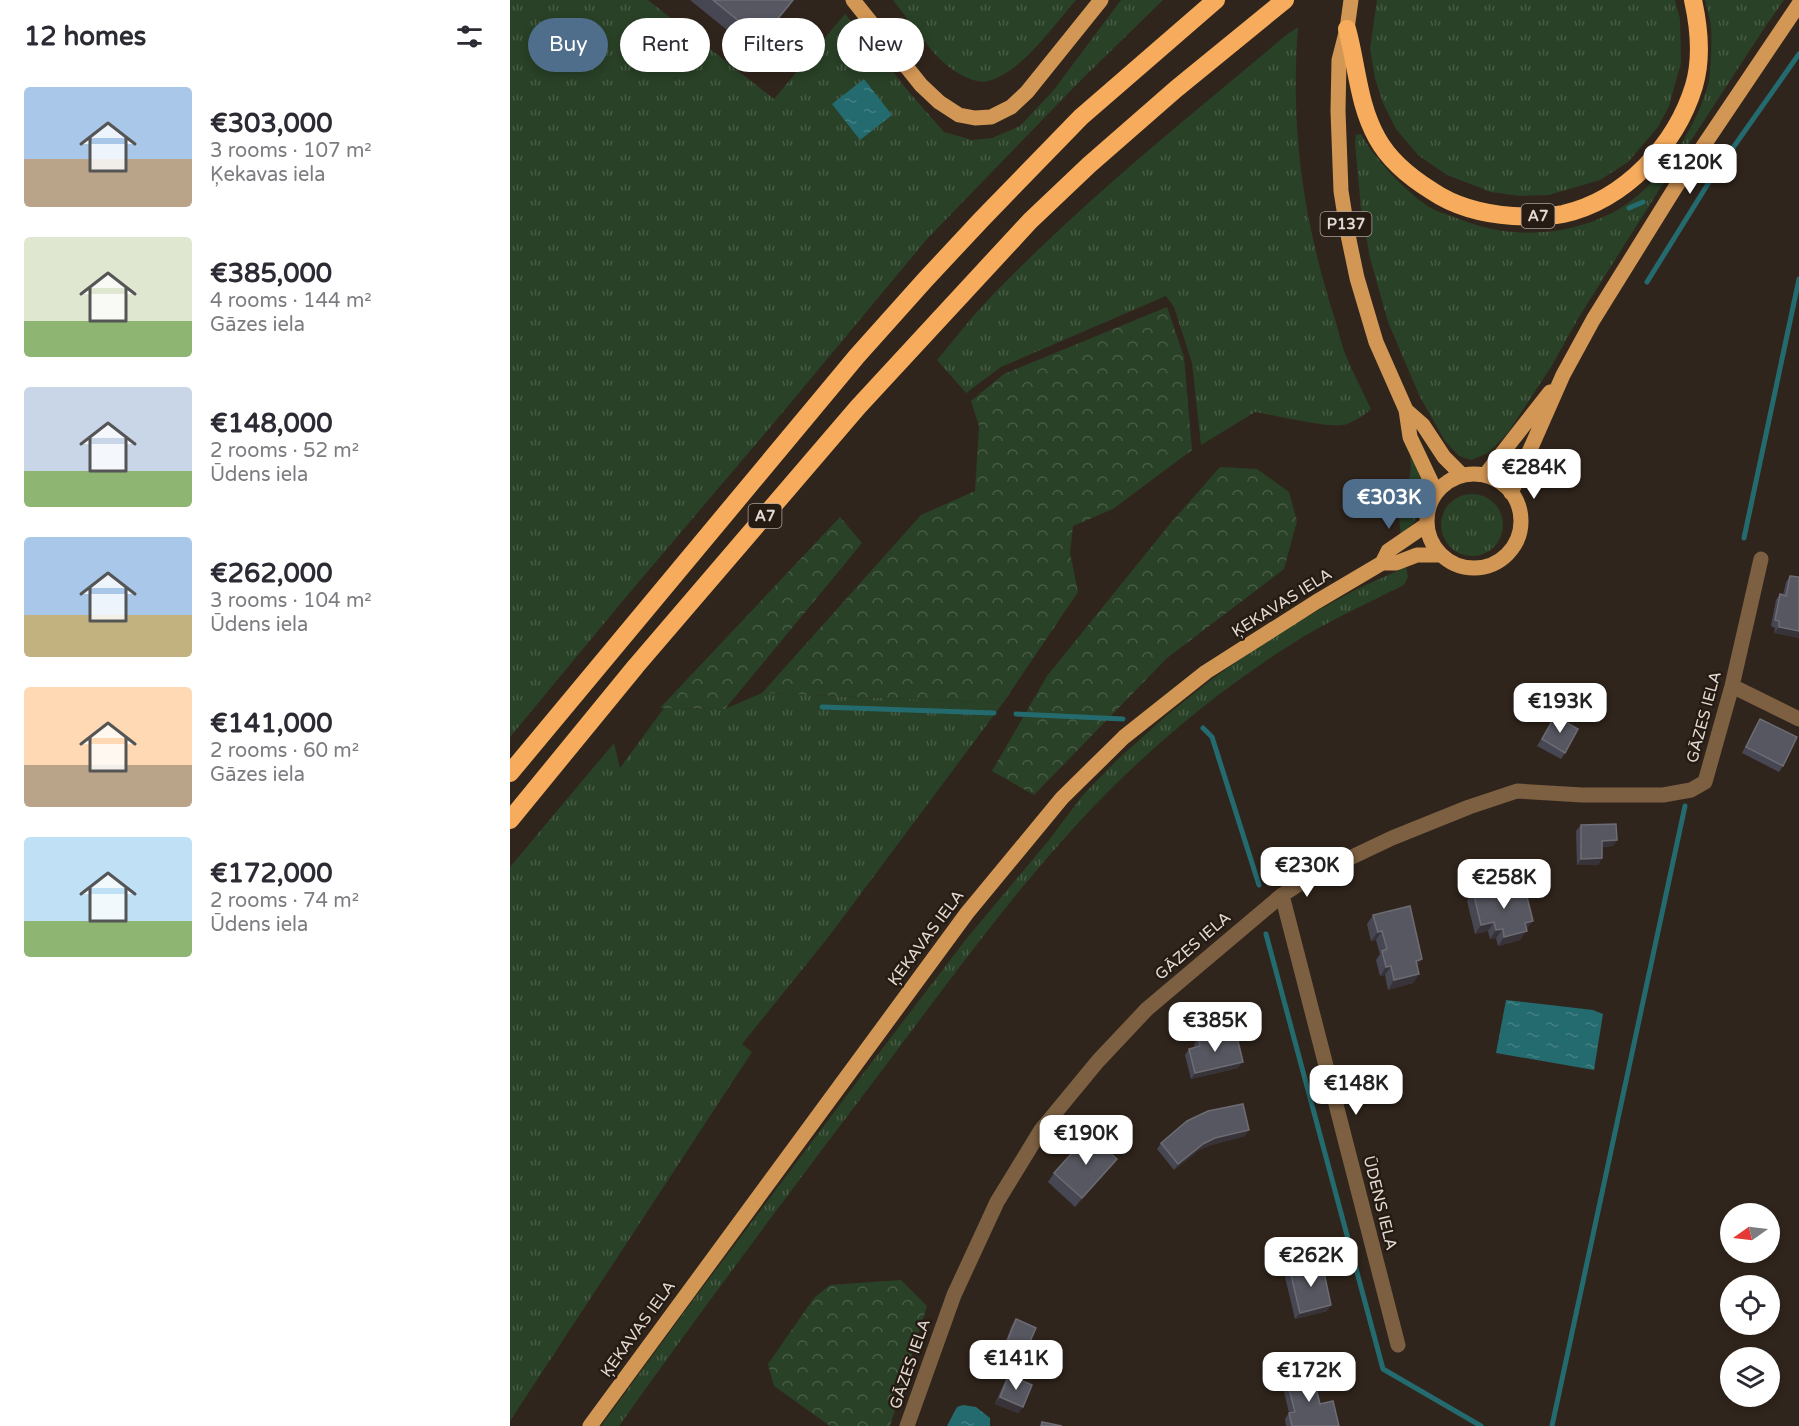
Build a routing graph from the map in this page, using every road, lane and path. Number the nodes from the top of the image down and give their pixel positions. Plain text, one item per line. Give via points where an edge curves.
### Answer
1 (853, 0) edge
2 (1101, 0) edge
3 (1197, 0) edge
4 (1216, 0) edge
5 (1285, 0) edge
6 (1351, 0) edge
7 (1693, 0) edge
8 (1799, 4) edge
9 (1347, 29) junction
10 (1160, 47) junction
11 (1563, 375) junction
12 (1406, 410) junction
13 (1462, 475) junction
14 (1485, 475) junction
15 (1436, 492) junction
16 (1512, 493) junction
17 (1426, 525) junction
18 (1440, 555) junction
19 (1761, 559) dead end
20 (1382, 563) junction
21 (1732, 686) junction
22 (1799, 719) edge
23 (510, 773) edge
24 (510, 820) edge
25 (1282, 895) junction
26 (1398, 1345) dead end
27 (590, 1426) edge
28 (907, 1426) edge

1 - 2 main road via 921,85 959,115 975,118 991,117 1011,107
3 - 10 highway
4 - 10 highway, A7
5 - 24 highway, A7 via 1089,165 1030,221 858,407
6 - 9 main road, P137
7 - 9 highway, A7 via 1698,46 1694,86 1680,120 1663,145 1619,189 1593,203 1545,216 1475,212 1444,199 1397,164 1377,140 1365,112
8 - 11 main road via 1675,188
9 - 12 main road, P137 via 1340,60 1338,111 1343,202 1357,278 1376,342
10 - 23 highway, A7 via 1081,117 857,356
11 - 14 main road
11 - 16 main road
12 - 13 main road, P137 via 1423,425 1444,457
12 - 15 main road, P137 via 1410,437
13 - 14 main road
13 - 15 main road
14 - 16 main road via 1497,479
15 - 17 main road via 1428,506
16 - 18 main road via 1521,520 1519,537 1511,552 1482,568 1466,568
17 - 18 main road via 1428,537
17 - 20 main road, ĶEKAVAS IELA via 1388,551
18 - 20 main road, ĶEKAVAS IELA via 1417,555 1396,563
19 - 21 street, GĀZES IELA
20 - 27 main road, ĶEKAVAS IELA via 1206,672 1124,737 1062,798 960,922
21 - 22 street
21 - 25 street, GĀZES IELA via 1705,782 1691,790 1664,795 1517,791 1392,838 1312,876
25 - 26 street, ŪDENS IELA
25 - 28 street, GĀZES IELA via 1147,1009 1041,1130 997,1202 954,1294

